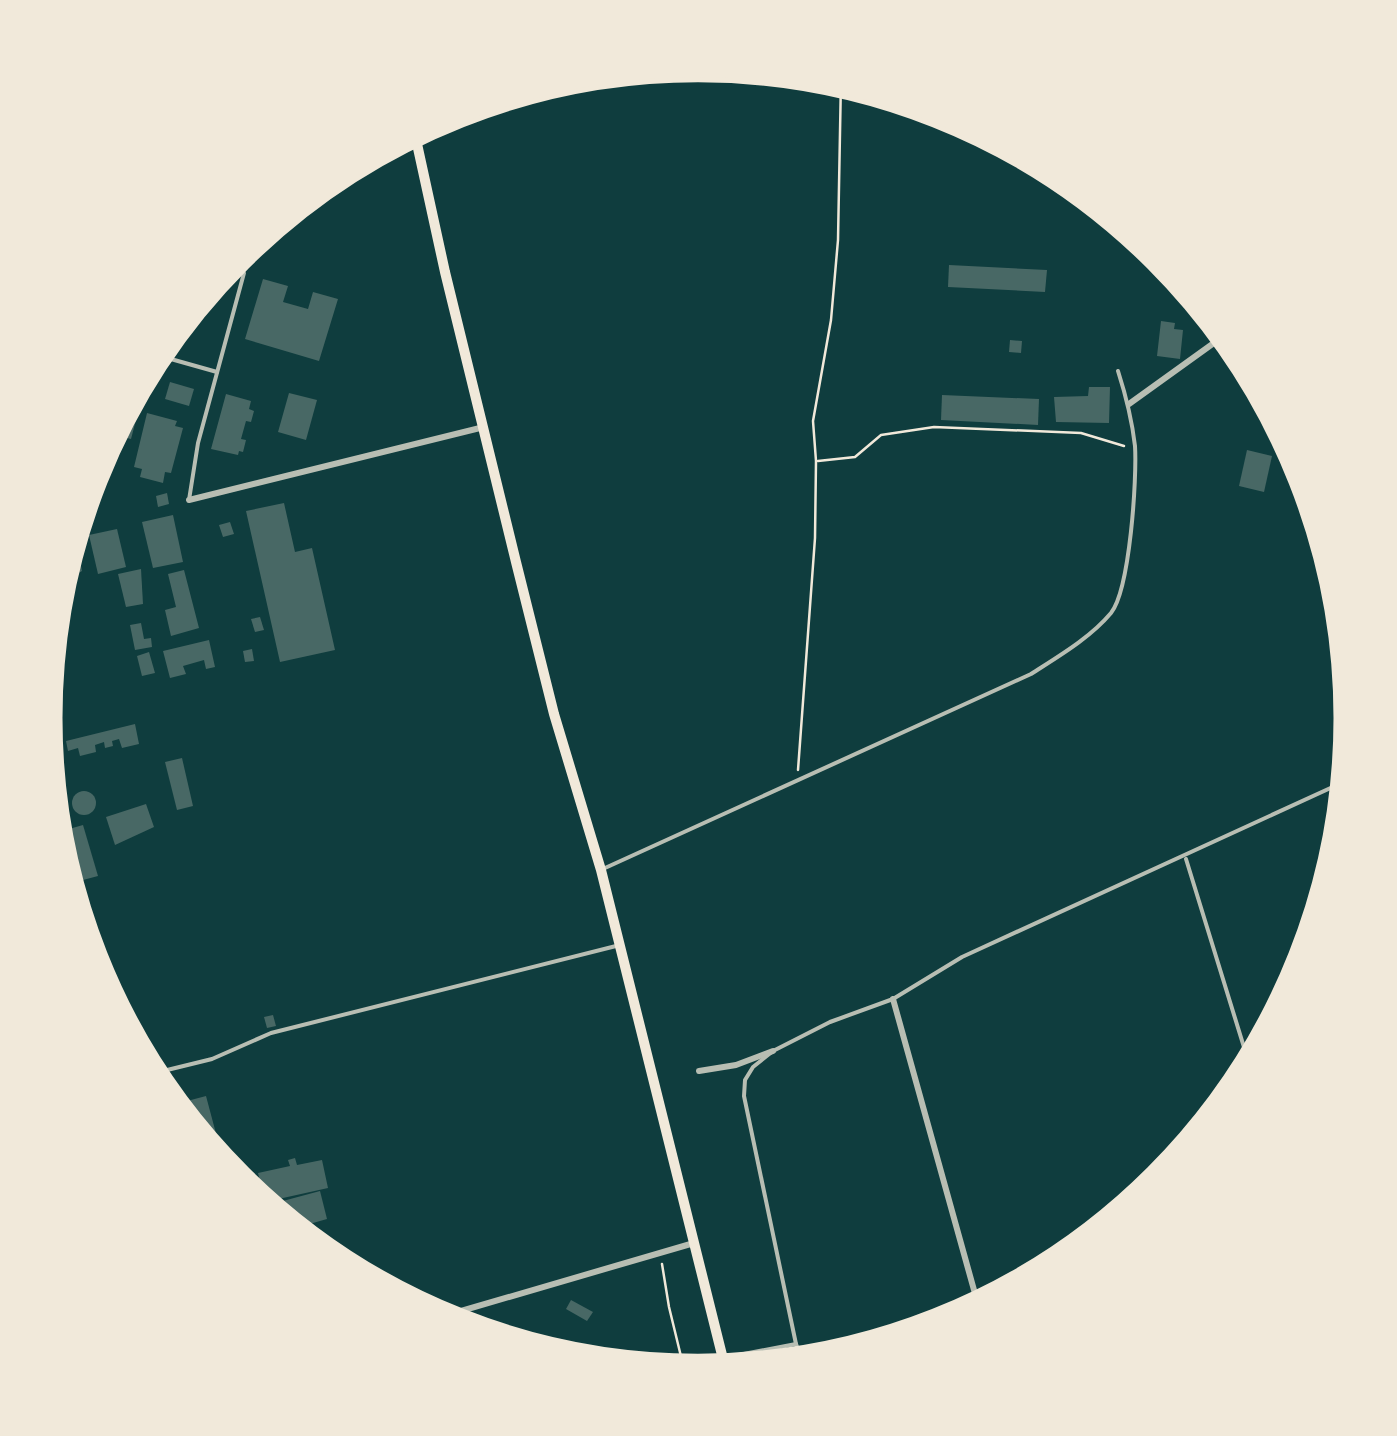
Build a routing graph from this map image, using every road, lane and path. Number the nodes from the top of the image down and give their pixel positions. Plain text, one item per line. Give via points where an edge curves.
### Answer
1 (841, 96) edge
2 (417, 144) edge
3 (243, 272) edge
4 (1215, 342) edge
5 (171, 359) edge
6 (1118, 371) dead end
7 (217, 372) junction
8 (1128, 404) junction
9 (485, 427) junction
10 (1135, 450) junction
11 (816, 461) junction
12 (190, 500) joint
13 (798, 780) junction
14 (1333, 787) edge
15 (1186, 858) junction
16 (601, 870) junction
17 (620, 945) junction
18 (893, 999) junction
19 (1244, 1049) edge
20 (773, 1051) junction
21 (166, 1070) edge
22 (700, 1071) dead end
23 (696, 1243) junction
24 (662, 1252) junction
25 (976, 1293) edge
26 (461, 1311) edge
27 (796, 1344) junction
28 (798, 1348) edge
29 (721, 1355) edge
30 (738, 1355) edge
31 (681, 1356) edge

1 - 11 path via 838,240 812,421
2 - 9 main road
3 - 7 lane
4 - 8 street
5 - 7 lane
6 - 8 lane
7 - 12 lane
8 - 10 lane
9 - 12 street
9 - 16 main road via 554,714
10 - 11 path via 1082,433 934,427 880,436 855,457
10 - 13 lane via 1125,572 1114,610 1032,674
11 - 13 path
13 - 16 lane
14 - 15 lane
15 - 18 lane via 962,958
15 - 19 lane
16 - 17 main road
17 - 21 lane via 271,1034
17 - 23 main road
18 - 20 lane
18 - 25 street
20 - 22 street
20 - 27 lane via 753,1067 744,1096
23 - 24 street
23 - 29 main road
24 - 26 street
24 - 31 path
27 - 28 lane
27 - 30 lane

